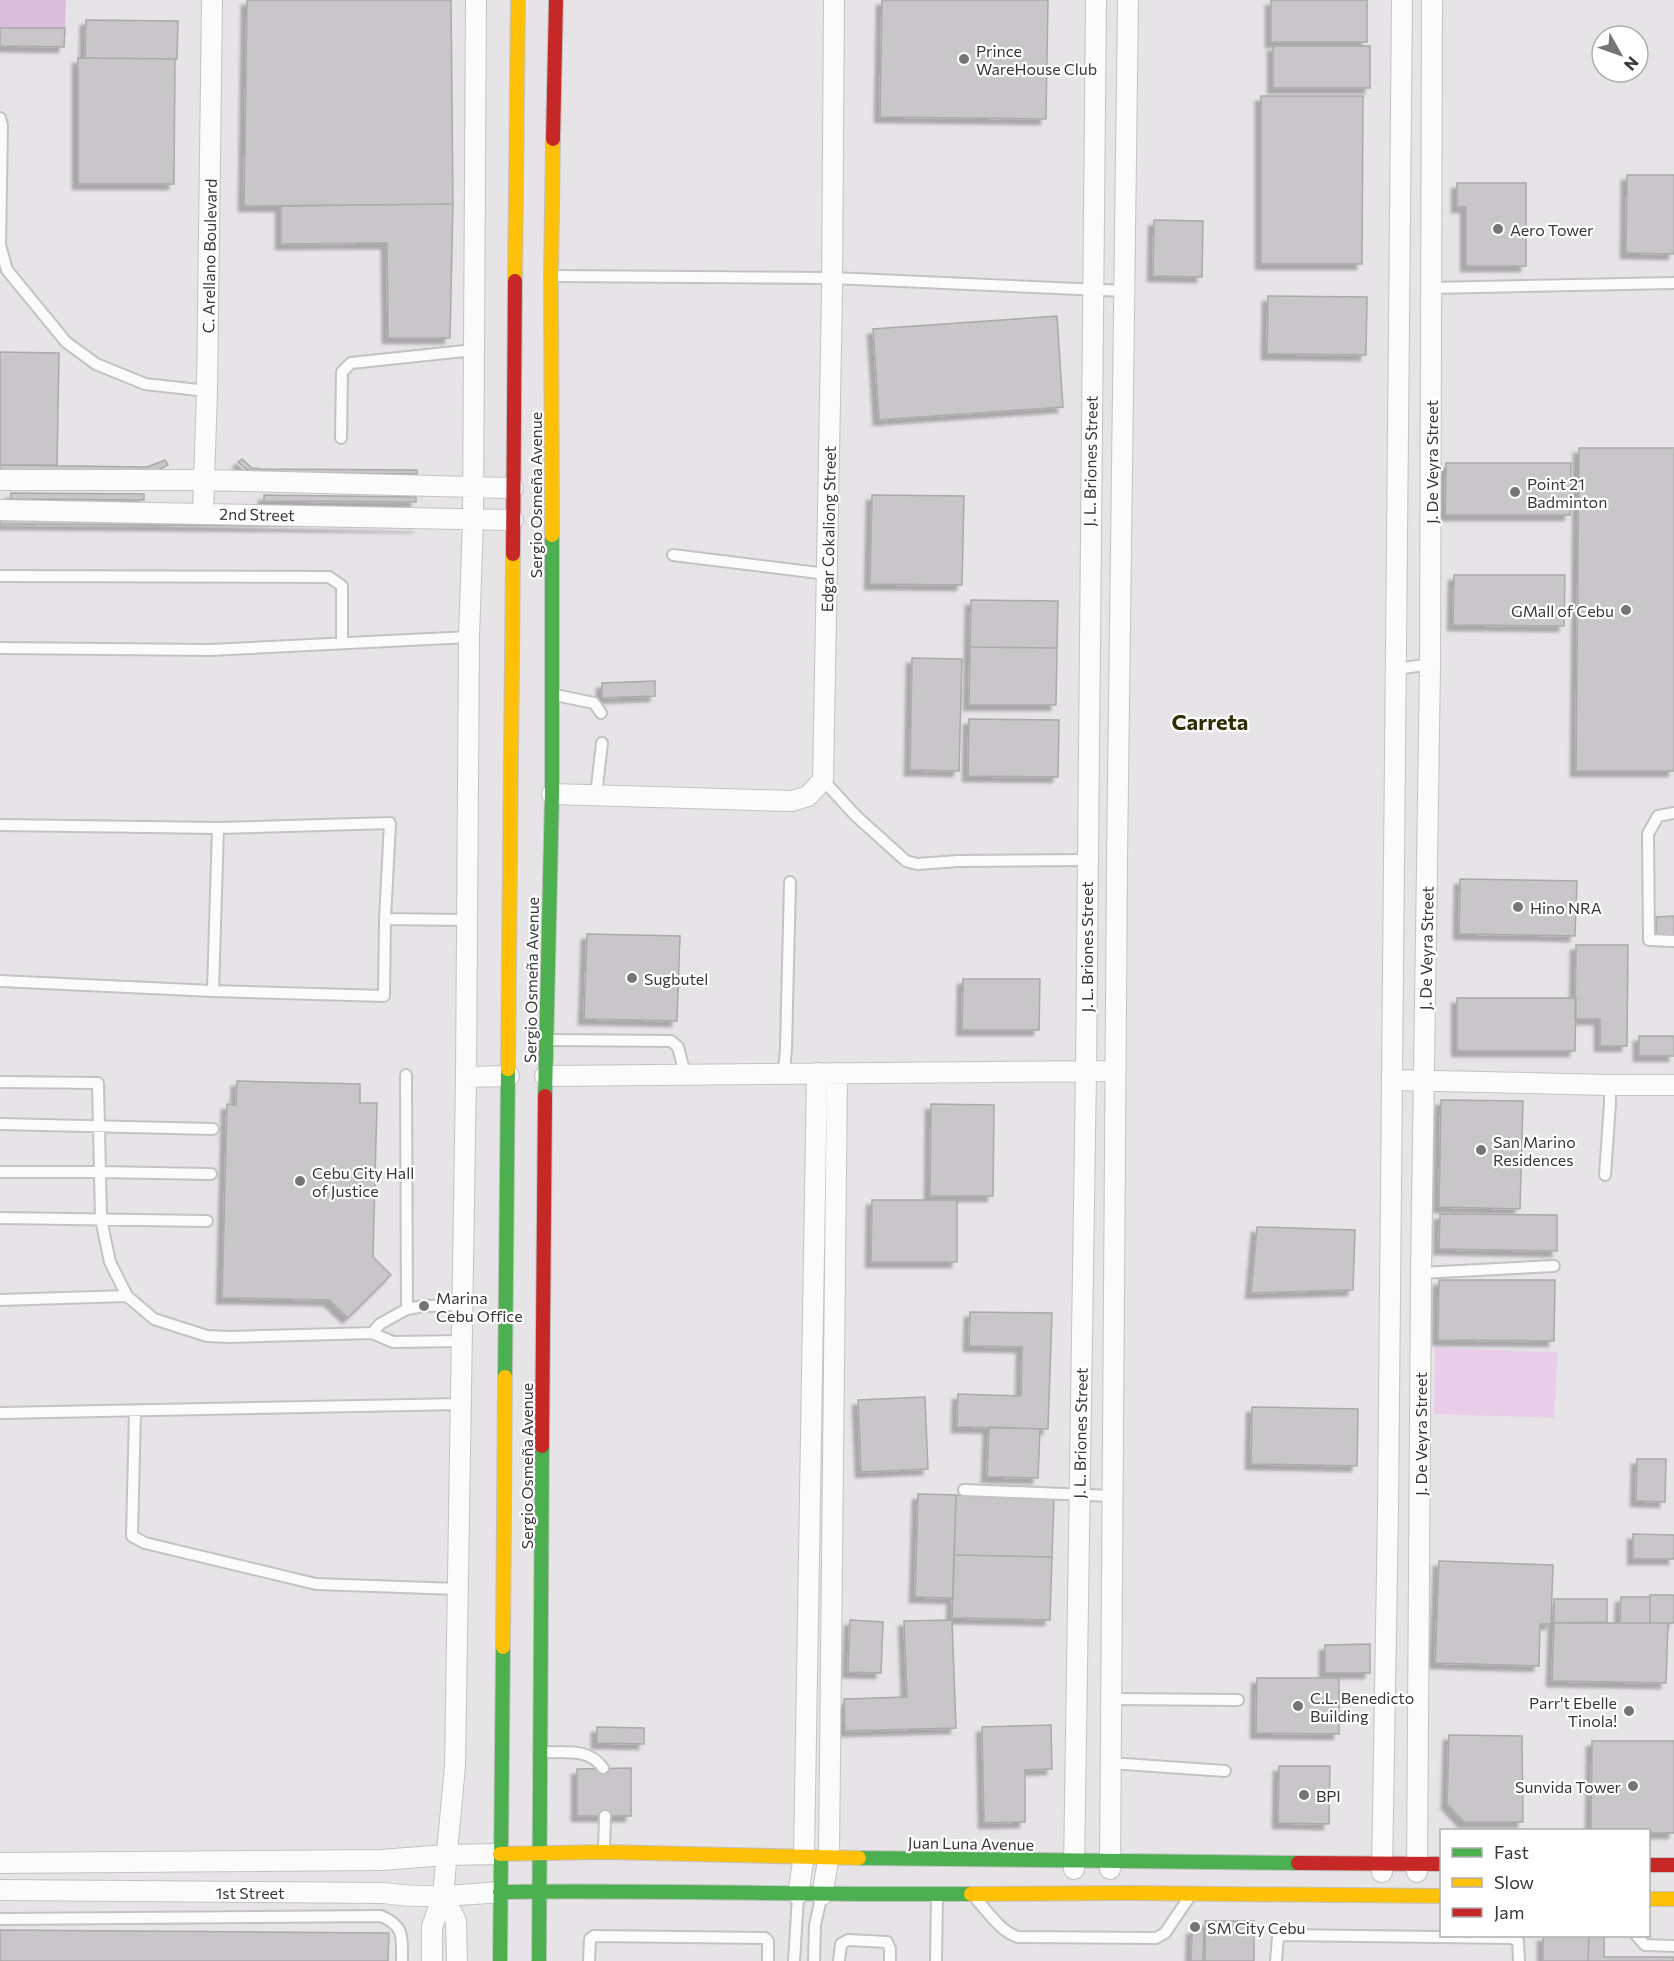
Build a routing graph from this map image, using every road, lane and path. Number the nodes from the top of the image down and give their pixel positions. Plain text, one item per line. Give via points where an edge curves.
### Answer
1 (212, 0) edge
2 (476, 0) edge
3 (518, 0) edge
4 (556, 0) edge
5 (834, 0) edge
6 (1096, 0) edge
7 (1128, 0) edge
8 (1402, 0) edge
9 (1432, 0) edge
10 (0, 118) edge
11 (551, 276) junction
12 (832, 278) junction
13 (1674, 283) edge
14 (1432, 288) junction
15 (1092, 290) junction
16 (1124, 291) junction
17 (474, 350) junction
18 (207, 392) junction
19 (341, 438) dead end
20 (0, 480) edge
21 (203, 480) junction
22 (473, 487) junction
23 (513, 488) junction
24 (0, 510) edge
25 (203, 513) junction
26 (473, 520) junction
27 (513, 520) junction
28 (673, 555) dead end
29 (827, 574) junction
30 (0, 576) edge
31 (469, 637) junction
32 (342, 643) junction
33 (0, 648) edge
34 (1430, 664) junction
35 (1397, 669) junction
36 (1119, 672) junction
37 (1088, 673) junction
38 (552, 694) junction
39 (601, 713) dead end
40 (602, 743) dead end
41 (823, 780) junction
42 (552, 794) junction
43 (596, 795) junction
44 (1674, 813) edge
45 (0, 825) edge
46 (218, 828) junction
47 (1086, 860) junction
48 (790, 882) dead end
49 (385, 919) junction
50 (467, 920) junction
51 (1674, 941) edge
52 (0, 981) edge
53 (213, 991) junction
54 (546, 1040) junction
55 (1086, 1071) junction
56 (1115, 1071) junction
57 (784, 1073) junction
58 (817, 1073) junction
59 (837, 1073) junction
60 (685, 1074) junction
61 (406, 1075) dead end
62 (509, 1076) junction
63 (545, 1076) junction
64 (466, 1077) junction
65 (1392, 1080) junction
66 (1424, 1080) junction
67 (0, 1082) edge
68 (1610, 1085) junction
69 (1674, 1085) edge
70 (0, 1124) edge
71 (99, 1127) junction
72 (213, 1129) dead end
73 (100, 1172) junction
74 (0, 1173) edge
75 (212, 1174) dead end
76 (1605, 1175) dead end
77 (0, 1218) edge
78 (101, 1219) junction
79 (207, 1221) dead end
80 (1554, 1266) dead end
81 (1420, 1273) junction
82 (127, 1296) junction
83 (0, 1300) edge
84 (462, 1305) junction
85 (407, 1309) junction
86 (372, 1333) junction
87 (461, 1341) junction
88 (461, 1404) junction
89 (135, 1411) junction
90 (0, 1413) edge
91 (810, 1426) junction
92 (834, 1426) junction
93 (964, 1490) dead end
94 (1080, 1494) junction
95 (1112, 1496) junction
96 (1419, 1507) junction
97 (1388, 1510) junction
98 (458, 1589) junction
99 (1111, 1699) junction
100 (1238, 1700) dead end
101 (540, 1752) junction
102 (1110, 1763) junction
103 (603, 1768) dead end
104 (1225, 1772) dead end
105 (605, 1816) dead end
106 (539, 1852) junction
107 (604, 1852) junction
108 (500, 1854) junction
109 (446, 1856) junction
110 (804, 1856) junction
111 (829, 1856) junction
112 (1074, 1860) junction
113 (1110, 1861) junction
114 (0, 1863) edge
115 (1383, 1863) junction
116 (1417, 1863) junction
117 (1440, 1864) edge
118 (1650, 1865) edge
119 (1674, 1865) edge
120 (0, 1890) edge
121 (540, 1891) junction
122 (500, 1892) junction
123 (1074, 1893) junction
124 (1110, 1893) junction
125 (1191, 1893) junction
126 (798, 1894) junction
127 (822, 1894) junction
128 (937, 1894) junction
129 (971, 1894) junction
130 (443, 1896) junction
131 (1382, 1896) junction
132 (1417, 1896) junction
133 (1440, 1896) edge
134 (1650, 1899) edge
135 (1674, 1899) edge
136 (0, 1919) edge
137 (1639, 1937) edge
138 (1674, 1946) edge
139 (402, 1961) edge
140 (432, 1961) edge
141 (457, 1961) edge
142 (500, 1961) edge
143 (539, 1961) edge
144 (590, 1961) edge
145 (768, 1961) edge
146 (794, 1961) edge
147 (814, 1961) edge
148 (839, 1961) edge
149 (890, 1961) edge
150 (936, 1961) edge
151 (1276, 1961) edge
152 (1519, 1961) edge

1 - 18 street, C. Arellano Boulevard
2 - 17 street
3 - 23 main road, Sergio Osmeña Avenue
4 - 11 main road, Sergio Osmeña Avenue
5 - 12 street, Edgar Cokaliong Street
6 - 15 street, J. L. Briones Street
7 - 16 street, J. L. Briones Street
8 - 35 street, J. De Veyra Street
9 - 14 street, J. De Veyra Street
10 - 18 lane via 0,245 7,270 66,342 96,364 145,384
11 - 12 lane
11 - 38 main road, Sergio Osmeña Avenue
12 - 15 lane
12 - 29 street, Edgar Cokaliong Street
13 - 14 lane
14 - 34 street, J. De Veyra Street
15 - 16 lane
15 - 37 street, J. L. Briones Street
16 - 36 street, J. L. Briones Street
17 - 19 lane via 351,363 342,372
17 - 22 street
18 - 21 street, C. Arellano Boulevard
20 - 21 street, 2nd Street
21 - 22 street, 2nd Street
21 - 25 street, C. Arellano Boulevard
22 - 23 street, 2nd Street
22 - 26 street
23 - 27 main road, Sergio Osmeña Avenue
24 - 25 street, 2nd Street
25 - 26 street, 2nd Street
26 - 27 street, 2nd Street
26 - 31 street
27 - 62 main road, Sergio Osmeña Avenue
28 - 29 lane
29 - 41 street, Edgar Cokaliong Street
30 - 32 lane via 329,577 342,586
31 - 32 lane
31 - 50 street
32 - 33 lane via 210,650
34 - 35 lane
34 - 66 street, J. De Veyra Street
35 - 65 street, J. De Veyra Street
36 - 37 street
36 - 56 street, J. L. Briones Street
37 - 47 street, J. L. Briones Street
38 - 39 lane via 594,703
38 - 42 main road, Sergio Osmeña Avenue
40 - 43 lane
41 - 43 street via 808,796 792,801
41 - 47 lane via 906,861 917,864
42 - 43 street
42 - 54 main road, Sergio Osmeña Avenue
44 - 51 lane via 1658,816 1648,834 1649,940
45 - 46 lane
46 - 49 lane via 390,823
46 - 53 lane
47 - 55 street, J. L. Briones Street
48 - 57 lane
49 - 50 lane
49 - 53 lane via 384,996
50 - 64 street
52 - 53 lane
54 - 60 lane via 671,1041 678,1047
54 - 63 main road, Sergio Osmeña Avenue
55 - 56 street
55 - 59 street
55 - 94 street, J. L. Briones Street
56 - 95 street, J. L. Briones Street
57 - 58 street
57 - 60 street
58 - 59 street
58 - 91 street
59 - 92 street
60 - 63 street
61 - 85 lane
62 - 64 street
62 - 108 main road, Sergio Osmeña Avenue
63 - 101 main road, Sergio Osmeña Avenue
64 - 84 street
65 - 66 street
65 - 97 street, J. De Veyra Street
66 - 68 street
66 - 81 street, J. De Veyra Street
67 - 71 lane via 98,1083
68 - 69 street
68 - 76 lane
70 - 71 lane
71 - 72 lane
71 - 73 lane
73 - 74 lane
73 - 75 lane
73 - 78 lane
77 - 78 lane
78 - 79 lane
78 - 82 lane via 110,1262
80 - 81 lane
81 - 96 street, J. De Veyra Street
82 - 83 lane
82 - 86 lane via 154,1319 207,1336
84 - 85 lane
84 - 87 street
85 - 86 lane
86 - 87 lane via 393,1342
87 - 88 street
88 - 89 lane
88 - 98 street
89 - 90 lane
89 - 98 lane via 132,1536 145,1543 316,1584
91 - 92 street
91 - 110 street
92 - 111 street
93 - 94 lane
94 - 95 lane
94 - 112 street, J. L. Briones Street
95 - 99 street, J. L. Briones Street
96 - 97 street
96 - 116 street, J. De Veyra Street
97 - 115 street, J. De Veyra Street
98 - 109 street via 455,1766
99 - 100 lane
99 - 102 street, J. L. Briones Street
101 - 103 lane via 585,1753
101 - 106 main road, Sergio Osmeña Avenue
102 - 104 lane
102 - 113 street, J. L. Briones Street
105 - 107 lane
106 - 107 main road, Juan Luna Avenue
106 - 108 main road, Juan Luna Avenue
106 - 121 main road, Sergio Osmeña Avenue
107 - 110 main road, Juan Luna Avenue
108 - 109 street, 1st Street
108 - 122 main road, Sergio Osmeña Avenue
109 - 114 street, 1st Street
109 - 130 street
110 - 111 main road, Juan Luna Avenue
110 - 126 street
111 - 112 main road, Juan Luna Avenue
111 - 127 street
112 - 113 main road, Juan Luna Avenue
112 - 123 street, J. L. Briones Street
113 - 115 main road, Juan Luna Avenue
113 - 124 street, J. L. Briones Street
115 - 116 main road, Juan Luna Avenue
115 - 131 street, J. De Veyra Street
116 - 117 main road, Juan Luna Avenue
116 - 132 street, J. De Veyra Street
118 - 119 main road
120 - 130 street, 1st Street
121 - 122 main road
121 - 126 main road
121 - 143 main road, Sergio Osmeña Avenue
122 - 130 street, 1st Street
122 - 142 main road, Sergio Osmeña Avenue
123 - 124 main road
123 - 129 main road
124 - 125 main road
125 - 129 lane via 1165,1933 1156,1938 1018,1937 1003,1929
125 - 131 main road
126 - 127 main road
126 - 146 lane
127 - 128 main road
127 - 147 lane via 815,1925
128 - 129 main road
128 - 150 lane
130 - 140 street via 432,1927
130 - 141 street via 456,1921
131 - 132 main road
132 - 133 main road
134 - 135 main road
136 - 139 lane via 381,1916 393,1921 402,1933
137 - 138 lane via 1645,1945
144 - 145 lane via 590,1940 594,1936 765,1938
148 - 149 lane via 842,1944 848,1940 887,1942
151 - 152 lane via 1278,1937 1283,1935 1511,1938 1518,1941

